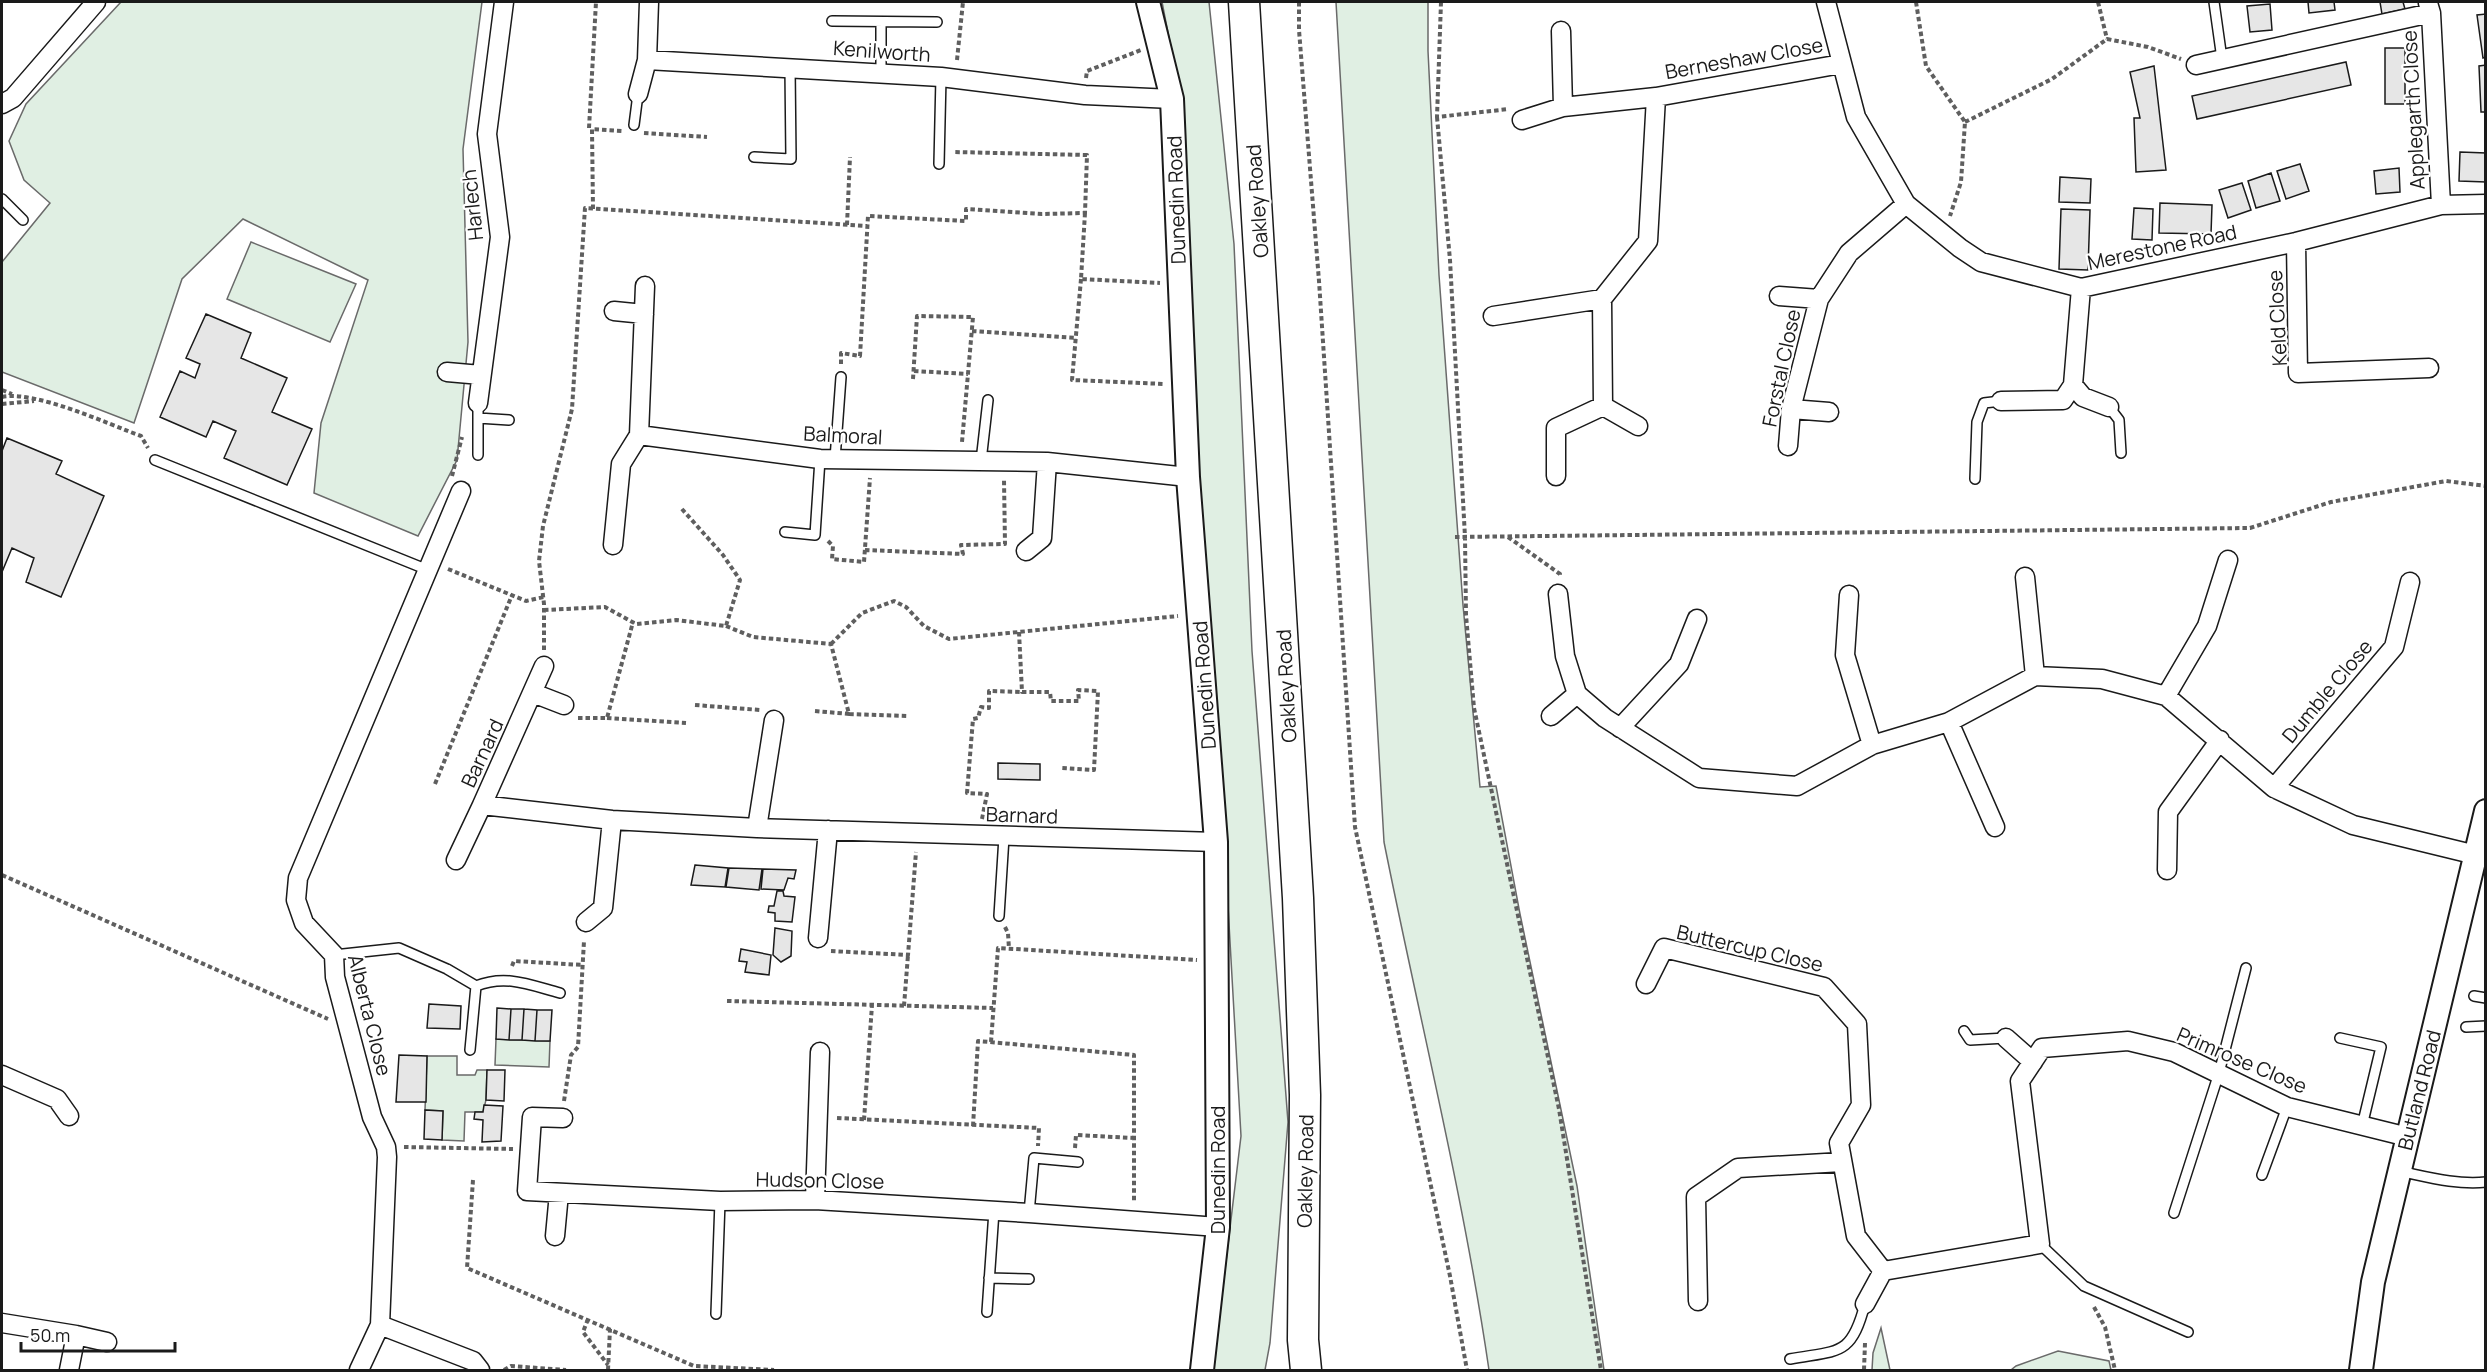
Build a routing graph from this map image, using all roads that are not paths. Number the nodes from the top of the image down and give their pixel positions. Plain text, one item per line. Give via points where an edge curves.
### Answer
1 (96, 2) edge
2 (504, 2) edge
3 (649, 2) edge
4 (1148, 2) edge
5 (1244, 2) edge
6 (1826, 2) edge
7 (2214, 2) edge
8 (2429, 7) edge
9 (832, 21) dead end
10 (881, 22) junction
11 (937, 22) dead end
12 (1561, 30) dead end
13 (2222, 59) junction
14 (647, 60) junction
15 (1841, 64) junction
16 (2196, 65) road end
17 (790, 68) junction
18 (881, 74) junction
19 (948, 78) junction
20 (638, 94) joint
21 (1656, 97) junction
22 (1172, 99) junction
23 (2, 104) edge
24 (1563, 106) junction
25 (1522, 120) road end
26 (634, 126) dead end
27 (754, 157) dead end
28 (939, 164) dead end
29 (2, 199) edge
30 (1905, 204) junction
31 (2486, 204) edge
32 (2441, 205) junction
33 (22, 220) dead end
34 (2296, 242) junction
35 (645, 286) dead end
36 (2081, 288) junction
37 (1779, 296) dead end
38 (1602, 299) junction
39 (1819, 299) junction
40 (615, 311) dead end
41 (644, 314) junction
42 (1493, 316) dead end
43 (2429, 368) dead end
44 (447, 372) dead end
45 (481, 375) junction
46 (841, 377) road end
47 (2073, 385) junction
48 (988, 400) dead end
49 (2001, 400) joint
50 (1603, 406) junction
51 (2109, 407) joint
52 (1791, 409) junction
53 (478, 411) junction
54 (1829, 412) dead end
55 (509, 420) dead end
56 (1638, 426) dead end
57 (639, 435) junction
58 (1788, 446) dead end
59 (2121, 453) dead end
60 (478, 455) dead end
61 (827, 459) junction
62 (155, 460) road end
63 (981, 462) junction
64 (1047, 462) junction
65 (1556, 476) dead end
66 (1188, 477) junction
67 (1975, 479) dead end
68 (461, 491) dead end
69 (785, 532) dead end
70 (613, 545) dead end
71 (1026, 551) dead end
72 (2228, 560) dead end
73 (430, 566) junction
74 (2025, 577) dead end
75 (2410, 582) dead end
76 (1558, 594) road end
77 (1849, 595) dead end
78 (1697, 619) dead end
79 (544, 666) road end
80 (2035, 675) junction
81 (533, 693) junction
82 (1577, 694) junction
83 (2166, 696) junction
84 (569, 712) road end
85 (1551, 716) dead end
86 (774, 720) road end
87 (1949, 722) junction
88 (1620, 728) junction
89 (2220, 740) junction
90 (1872, 745) junction
91 (2274, 788) junction
92 (482, 805) junction
93 (2486, 811) edge
94 (612, 820) junction
95 (1995, 826) dead end
96 (757, 828) junction
97 (828, 830) junction
98 (1004, 837) junction
99 (1216, 842) junction
100 (2476, 855) junction
101 (456, 860) dead end
102 (2167, 870) dead end
103 (999, 916) road end
104 (585, 922) road end
105 (818, 938) road end
106 (334, 955) junction
107 (2246, 968) dead end
108 (1646, 984) dead end
109 (476, 986) junction
110 (560, 993) dead end
111 (2474, 996) dead end
112 (2486, 998) edge
113 (2486, 1026) edge
114 (2466, 1027) dead end
115 (1964, 1030) dead end
116 (2006, 1038) joint
117 (2340, 1038) dead end
118 (470, 1050) dead end
119 (820, 1052) dead end
120 (2033, 1062) junction
121 (2219, 1073) junction
122 (2, 1075) edge
123 (2287, 1107) junction
124 (69, 1116) dead end
125 (563, 1118) road end
126 (2362, 1126) junction
127 (2408, 1137) junction
128 (1076, 1162) road end
129 (1842, 1162) junction
130 (2399, 1171) junction
131 (2262, 1175) dead end
132 (2486, 1182) edge
133 (559, 1193) junction
134 (815, 1200) junction
135 (720, 1201) junction
136 (994, 1211) junction
137 (1029, 1212) junction
138 (2174, 1213) dead end
139 (1218, 1227) junction
140 (555, 1236) dead end
141 (2040, 1244) junction
142 (1883, 1271) junction
143 (989, 1278) junction
144 (1029, 1279) dead end
145 (1698, 1300) dead end
146 (1865, 1304) joint
147 (987, 1312) dead end
148 (716, 1314) dead end
149 (2, 1323) edge
150 (380, 1325) junction
151 (2188, 1332) dead end
152 (76, 1335) junction
153 (107, 1342) dead end
154 (1790, 1359) dead end
155 (69, 1371) edge
156 (359, 1371) edge
157 (480, 1371) edge
158 (1202, 1371) edge
159 (1306, 1371) edge
160 (2361, 1371) edge

1 - 23 street via 13,98
2 - 45 street, Harlech via 487,135 500,237
3 - 14 street
4 - 22 street, Dunedin Road
5 - 159 main road, Oakley Road via 1298,898 1305,1095
6 - 15 street, Merestone Road
7 - 13 lane
8 - 13 street, Applegarth Close
8 - 32 street, Applegarth Close
9 - 10 lane
10 - 11 lane
10 - 18 lane
12 - 24 street
13 - 16 street, Applegarth Close
14 - 17 street, Kenilworth
14 - 20 street
15 - 21 street, Berneshaw Close
15 - 30 street, Merestone Road via 1856,117
17 - 18 street, Kenilworth
17 - 27 lane via 790,159
18 - 19 street, Kenilworth
19 - 22 street, Kenilworth via 1085,95
19 - 28 lane
20 - 26 lane
21 - 24 street, Berneshaw Close
21 - 38 street, Berneshaw Close via 1648,241
22 - 66 street, Dunedin Road
24 - 25 street, Berneshaw Close
29 - 33 lane
30 - 36 street, Merestone Road via 1981,262
30 - 39 street, Forstal Close via 1849,253
31 - 32 street, Merestone Road
32 - 34 street, Merestone Road
34 - 36 street, Merestone Road
34 - 43 street, Keld Close via 2298,373
35 - 41 street
36 - 47 street
37 - 39 street, Forstal Close
38 - 42 street
38 - 50 street
39 - 52 street, Forstal Close
40 - 41 street
41 - 57 street
44 - 45 street
45 - 53 street, Harlech
46 - 61 lane
47 - 49 street via 2063,400
47 - 51 street via 2083,397
48 - 63 lane
49 - 67 lane via 1984,404 1977,422
50 - 56 street
50 - 65 street via 1556,428
51 - 59 lane via 2119,420
52 - 54 street
52 - 58 street, Forstal Close
53 - 55 lane
53 - 60 lane
57 - 61 street, Balmoral
57 - 70 street via 621,464
61 - 63 street, Balmoral
61 - 69 lane via 814,535
62 - 73 lane
63 - 64 street, Balmoral
64 - 66 street, Balmoral
64 - 71 street via 1042,538
66 - 99 street, Dunedin Road
68 - 73 street, Alberta Close
72 - 83 street via 2207,626
73 - 106 street, Alberta Close via 298,878 296,900 304,923
74 - 80 street
75 - 91 street, Dumble Close via 2394,647
76 - 82 street via 1565,656
77 - 90 street via 1845,655
78 - 88 street via 1679,664
79 - 81 street, Barnard
80 - 83 street via 2102,679
80 - 87 street
81 - 84 street
81 - 92 street, Barnard
82 - 85 street
82 - 88 street
83 - 89 street
86 - 96 street
87 - 90 street
87 - 95 street
88 - 90 street via 1699,778 1797,786
89 - 91 street
89 - 102 street via 2168,812
91 - 100 street via 2353,825
92 - 94 street, Barnard
92 - 101 street
93 - 100 street, Butland Road
94 - 96 street, Barnard
94 - 104 street via 603,908
96 - 97 street, Barnard
97 - 98 street, Barnard
97 - 105 street
98 - 99 street, Barnard
98 - 103 lane
99 - 139 street, Dunedin Road
100 - 127 street, Butland Road
106 - 109 lane via 399,948
106 - 150 street, Alberta Close via 335,977 372,1117 386,1147
107 - 121 lane
108 - 129 street, Buttercup Close via 1664,948 1824,987 1857,1024 1862,1105 1839,1143
109 - 110 lane via 504,979
109 - 118 lane
111 - 112 lane
113 - 114 lane
115 - 116 lane via 1970,1040
116 - 120 street
117 - 126 lane via 2382,1047
119 - 134 street
120 - 121 street, Primrose Close via 2042,1048 2128,1041 2174,1052
120 - 141 street via 2020,1081
121 - 123 street, Primrose Close
121 - 138 lane
122 - 124 street via 57,1099
123 - 126 street, Primrose Close
123 - 131 lane
125 - 133 street, Hudson Close via 532,1117 529,1149 527,1191
126 - 127 street, Primrose Close
127 - 130 street, Butland Road
128 - 137 lane via 1034,1158
129 - 142 street, Buttercup Close via 1856,1236
129 - 145 street via 1738,1168 1696,1197
130 - 132 lane via 2444,1180
130 - 160 street, Butland Road via 2373,1282
133 - 135 street, Hudson Close
133 - 140 street
134 - 135 street, Hudson Close
134 - 136 street, Hudson Close
135 - 148 lane
136 - 137 street, Hudson Close
136 - 143 lane
137 - 139 street, Hudson Close
139 - 158 street, Dunedin Road
141 - 142 street
141 - 151 lane via 2084,1286
142 - 146 street
143 - 144 lane
143 - 147 lane
146 - 154 lane via 1859,1327 1841,1349
149 - 152 street
150 - 156 street, Alberta Close
150 - 157 street via 472,1361
152 - 153 street
152 - 155 street

